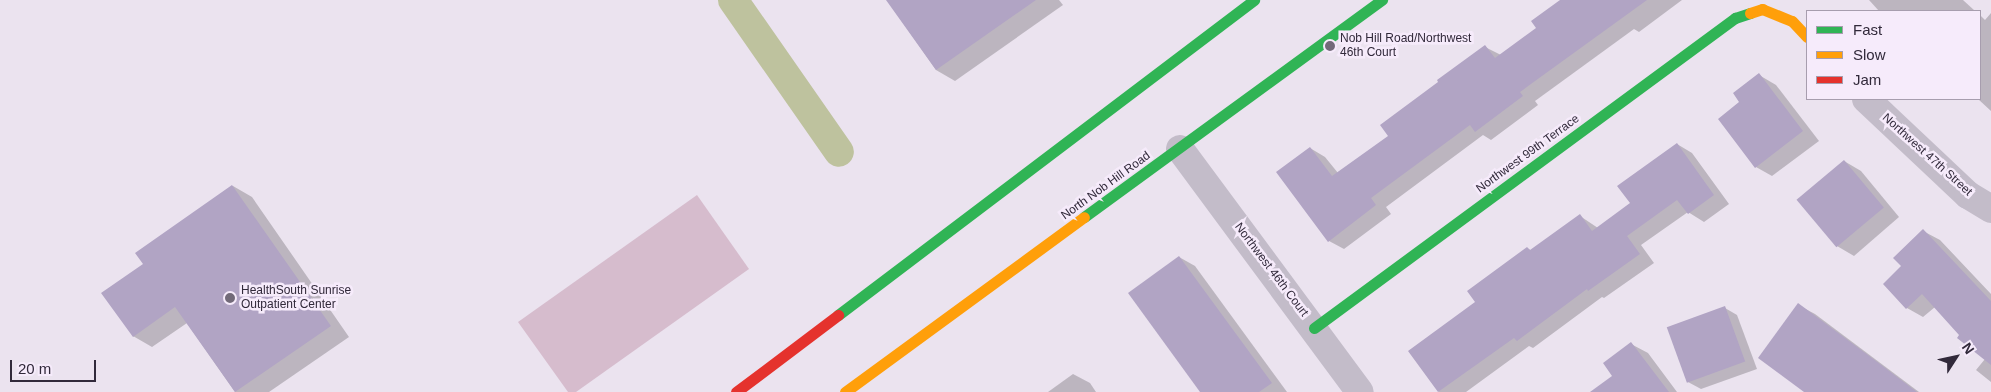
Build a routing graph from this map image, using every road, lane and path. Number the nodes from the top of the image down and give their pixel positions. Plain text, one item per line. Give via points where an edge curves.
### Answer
1 (1254, 0) edge
2 (1382, 0) edge
3 (1806, 36) edge
4 (1867, 100) edge
5 (1180, 148) junction
6 (1991, 209) edge
7 (1314, 328) junction
8 (736, 392) edge
9 (845, 392) edge
10 (1360, 392) edge

1 - 8 main road
2 - 5 main road, North Nob Hill Road
3 - 7 main road, Northwest 99th Terrace via 1792,22 1762,9 1736,18
4 - 6 street, Northwest 47th Street via 1968,194
5 - 7 street, Northwest 46th Court
5 - 9 main road, North Nob Hill Road
7 - 10 street, Northwest 46th Court

